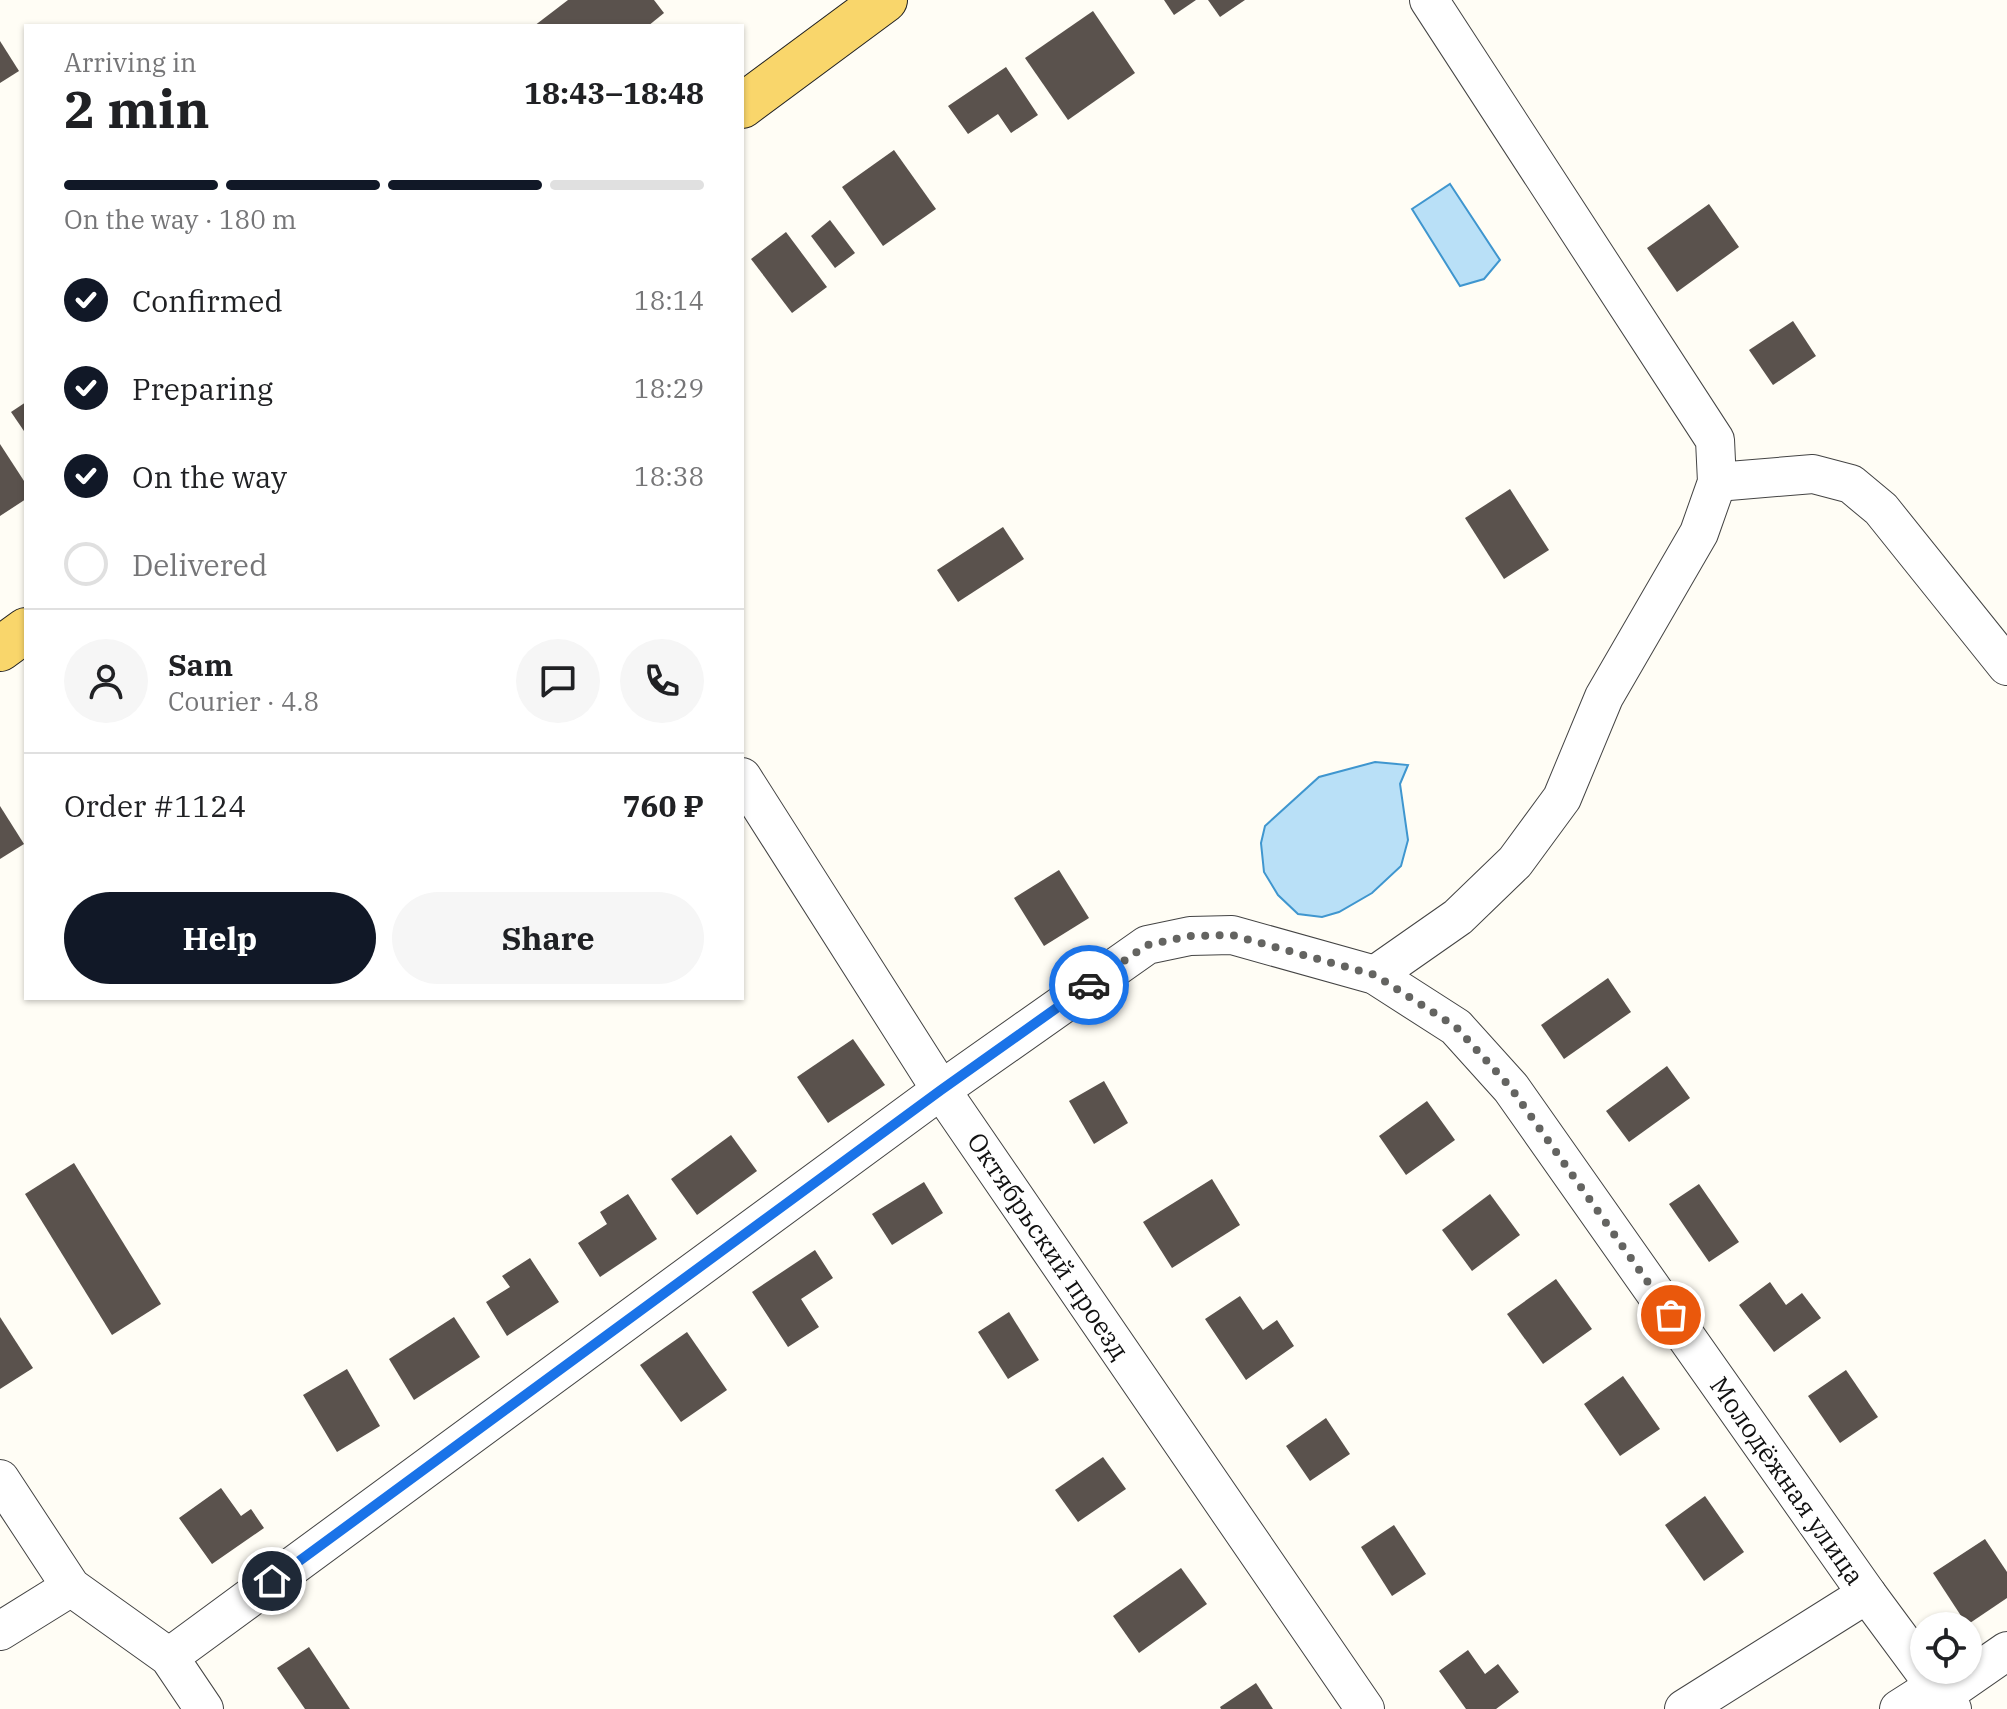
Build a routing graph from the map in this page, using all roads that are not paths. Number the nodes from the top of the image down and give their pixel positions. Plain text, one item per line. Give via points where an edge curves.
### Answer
1 (885, 0) edge
2 (1429, 0) edge
3 (744, 105) edge
4 (1717, 482) junction
5 (24, 631) edge
6 (0, 649) edge
7 (2007, 666) edge
8 (744, 780) edge
9 (1375, 975) junction
10 (941, 1090) junction
11 (0, 1479) edge
12 (71, 1587) junction
13 (1867, 1594) junction
14 (0, 1631) edge
15 (2007, 1651) edge
16 (169, 1657) junction
17 (1943, 1697) edge
18 (204, 1709) edge
19 (1365, 1709) edge
20 (1684, 1709) edge
21 (1899, 1709) edge

1 - 3 main road
2 - 4 street via 1715,440
4 - 7 street via 1813,474 1851,484 1881,509
4 - 9 street via 1699,533 1604,697 1562,798 1515,862 1458,917
5 - 6 main road
8 - 10 street, Октябрьский проезд
9 - 10 street, Молодёжная улица via 1232,935 1147,945
9 - 13 street, Молодёжная улица via 1456,1027 1511,1088
10 - 16 street, Молодёжная улица
10 - 19 street, Октябрьский проезд
11 - 12 street
12 - 14 street
12 - 16 street
13 - 17 street, Молодёжная улица
13 - 20 street
15 - 17 street
16 - 18 street
17 - 21 street

